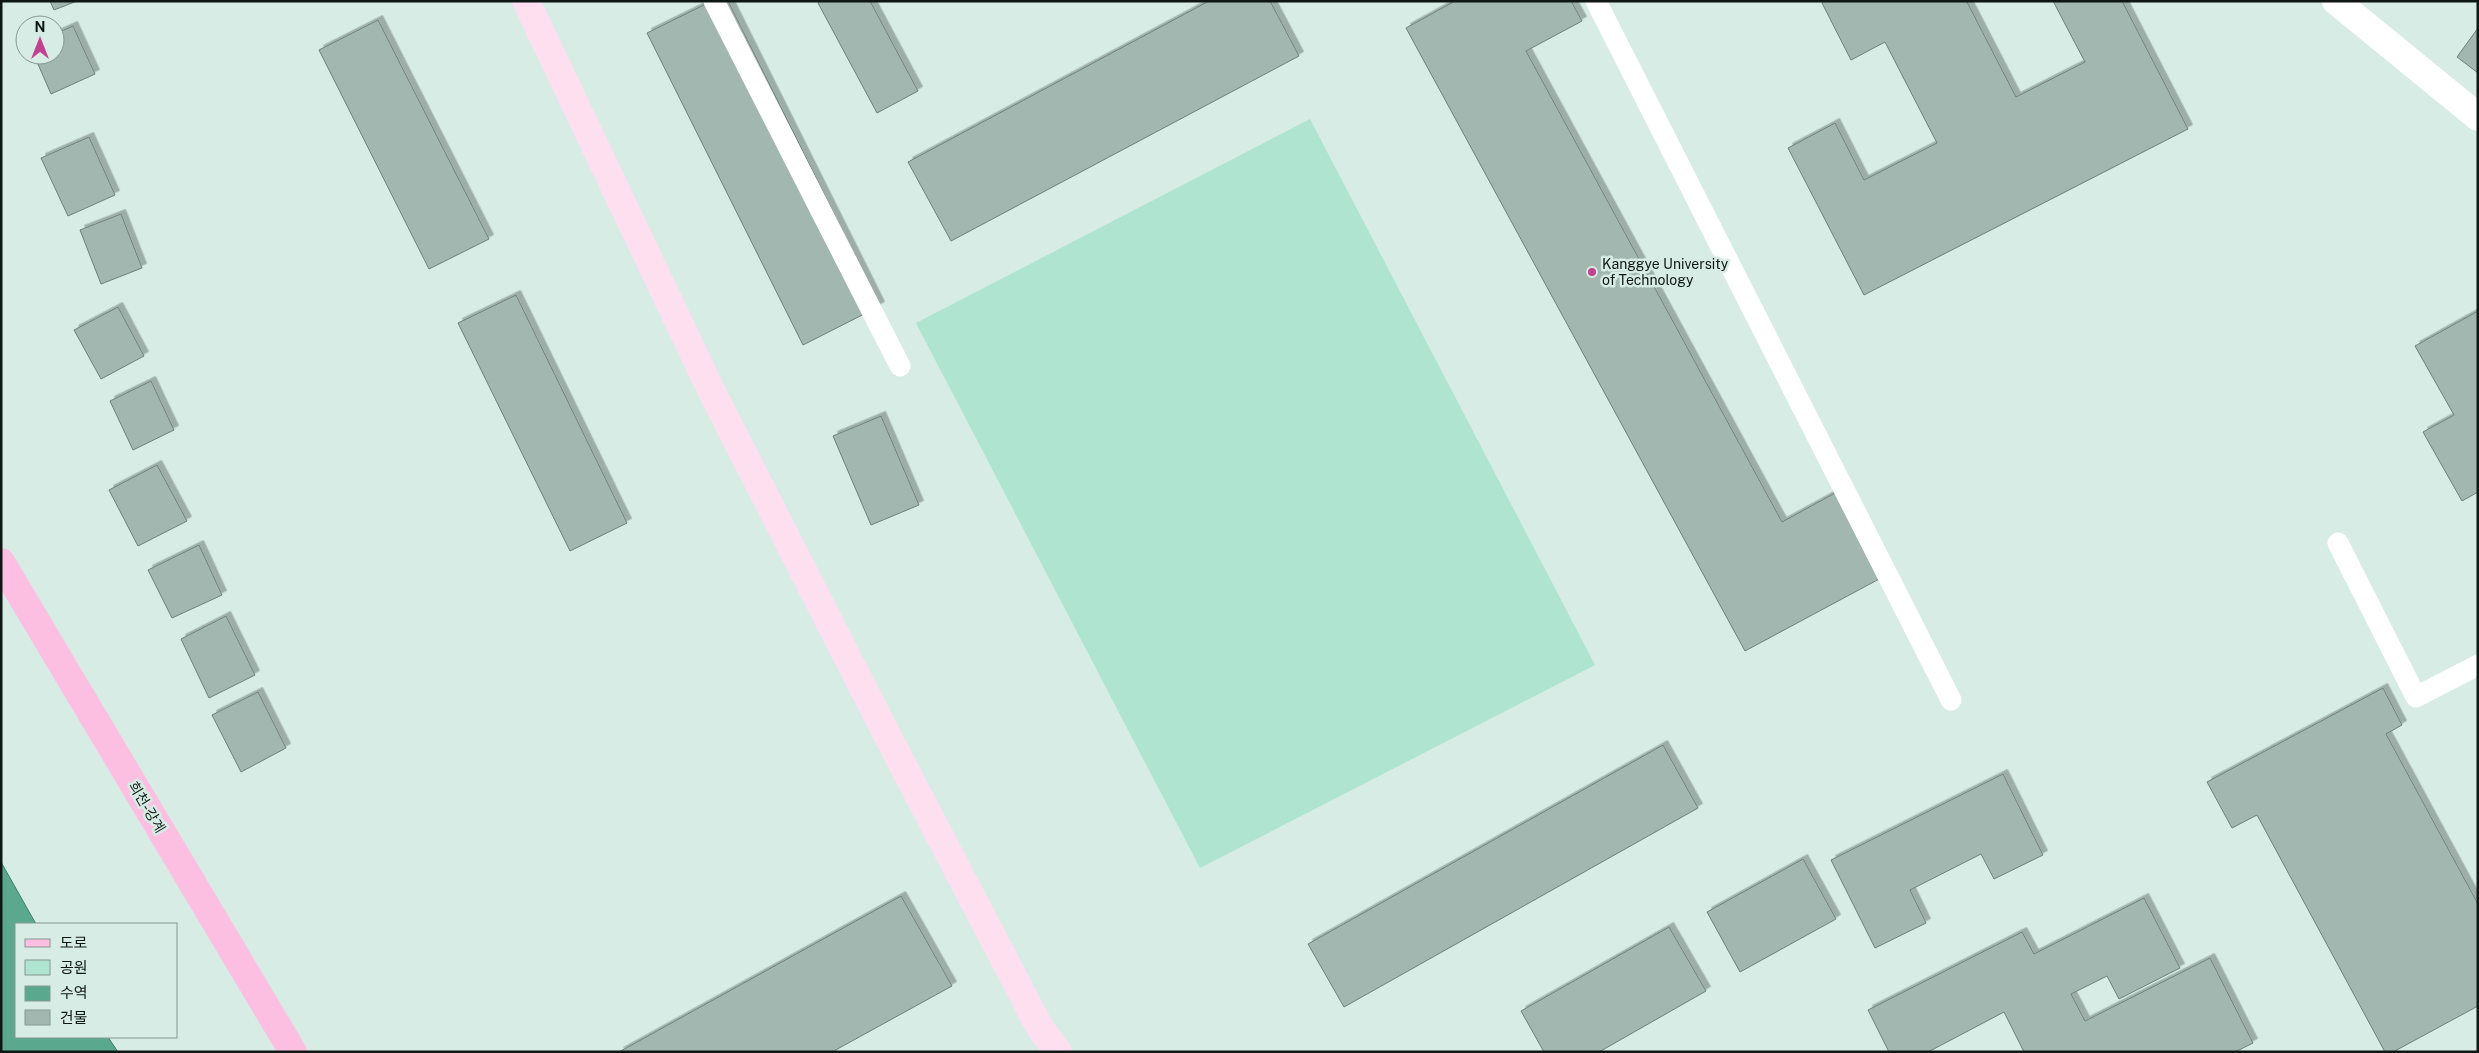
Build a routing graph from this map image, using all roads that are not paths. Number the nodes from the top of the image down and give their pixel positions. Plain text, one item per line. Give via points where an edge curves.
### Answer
1 (526, 1) edge
2 (714, 1) edge
3 (1596, 1) edge
4 (2336, 1) edge
5 (2478, 117) edge
6 (900, 366) dead end
7 (2338, 543) dead end
8 (1, 562) edge
9 (2478, 665) edge
10 (1951, 700) dead end
11 (293, 1052) edge
12 (1058, 1052) edge

1 - 12 main road via 712,392 890,742 1040,1028
2 - 6 lane
3 - 10 lane
4 - 5 street
7 - 9 lane via 2416,696
8 - 11 main road, 희천-강계

